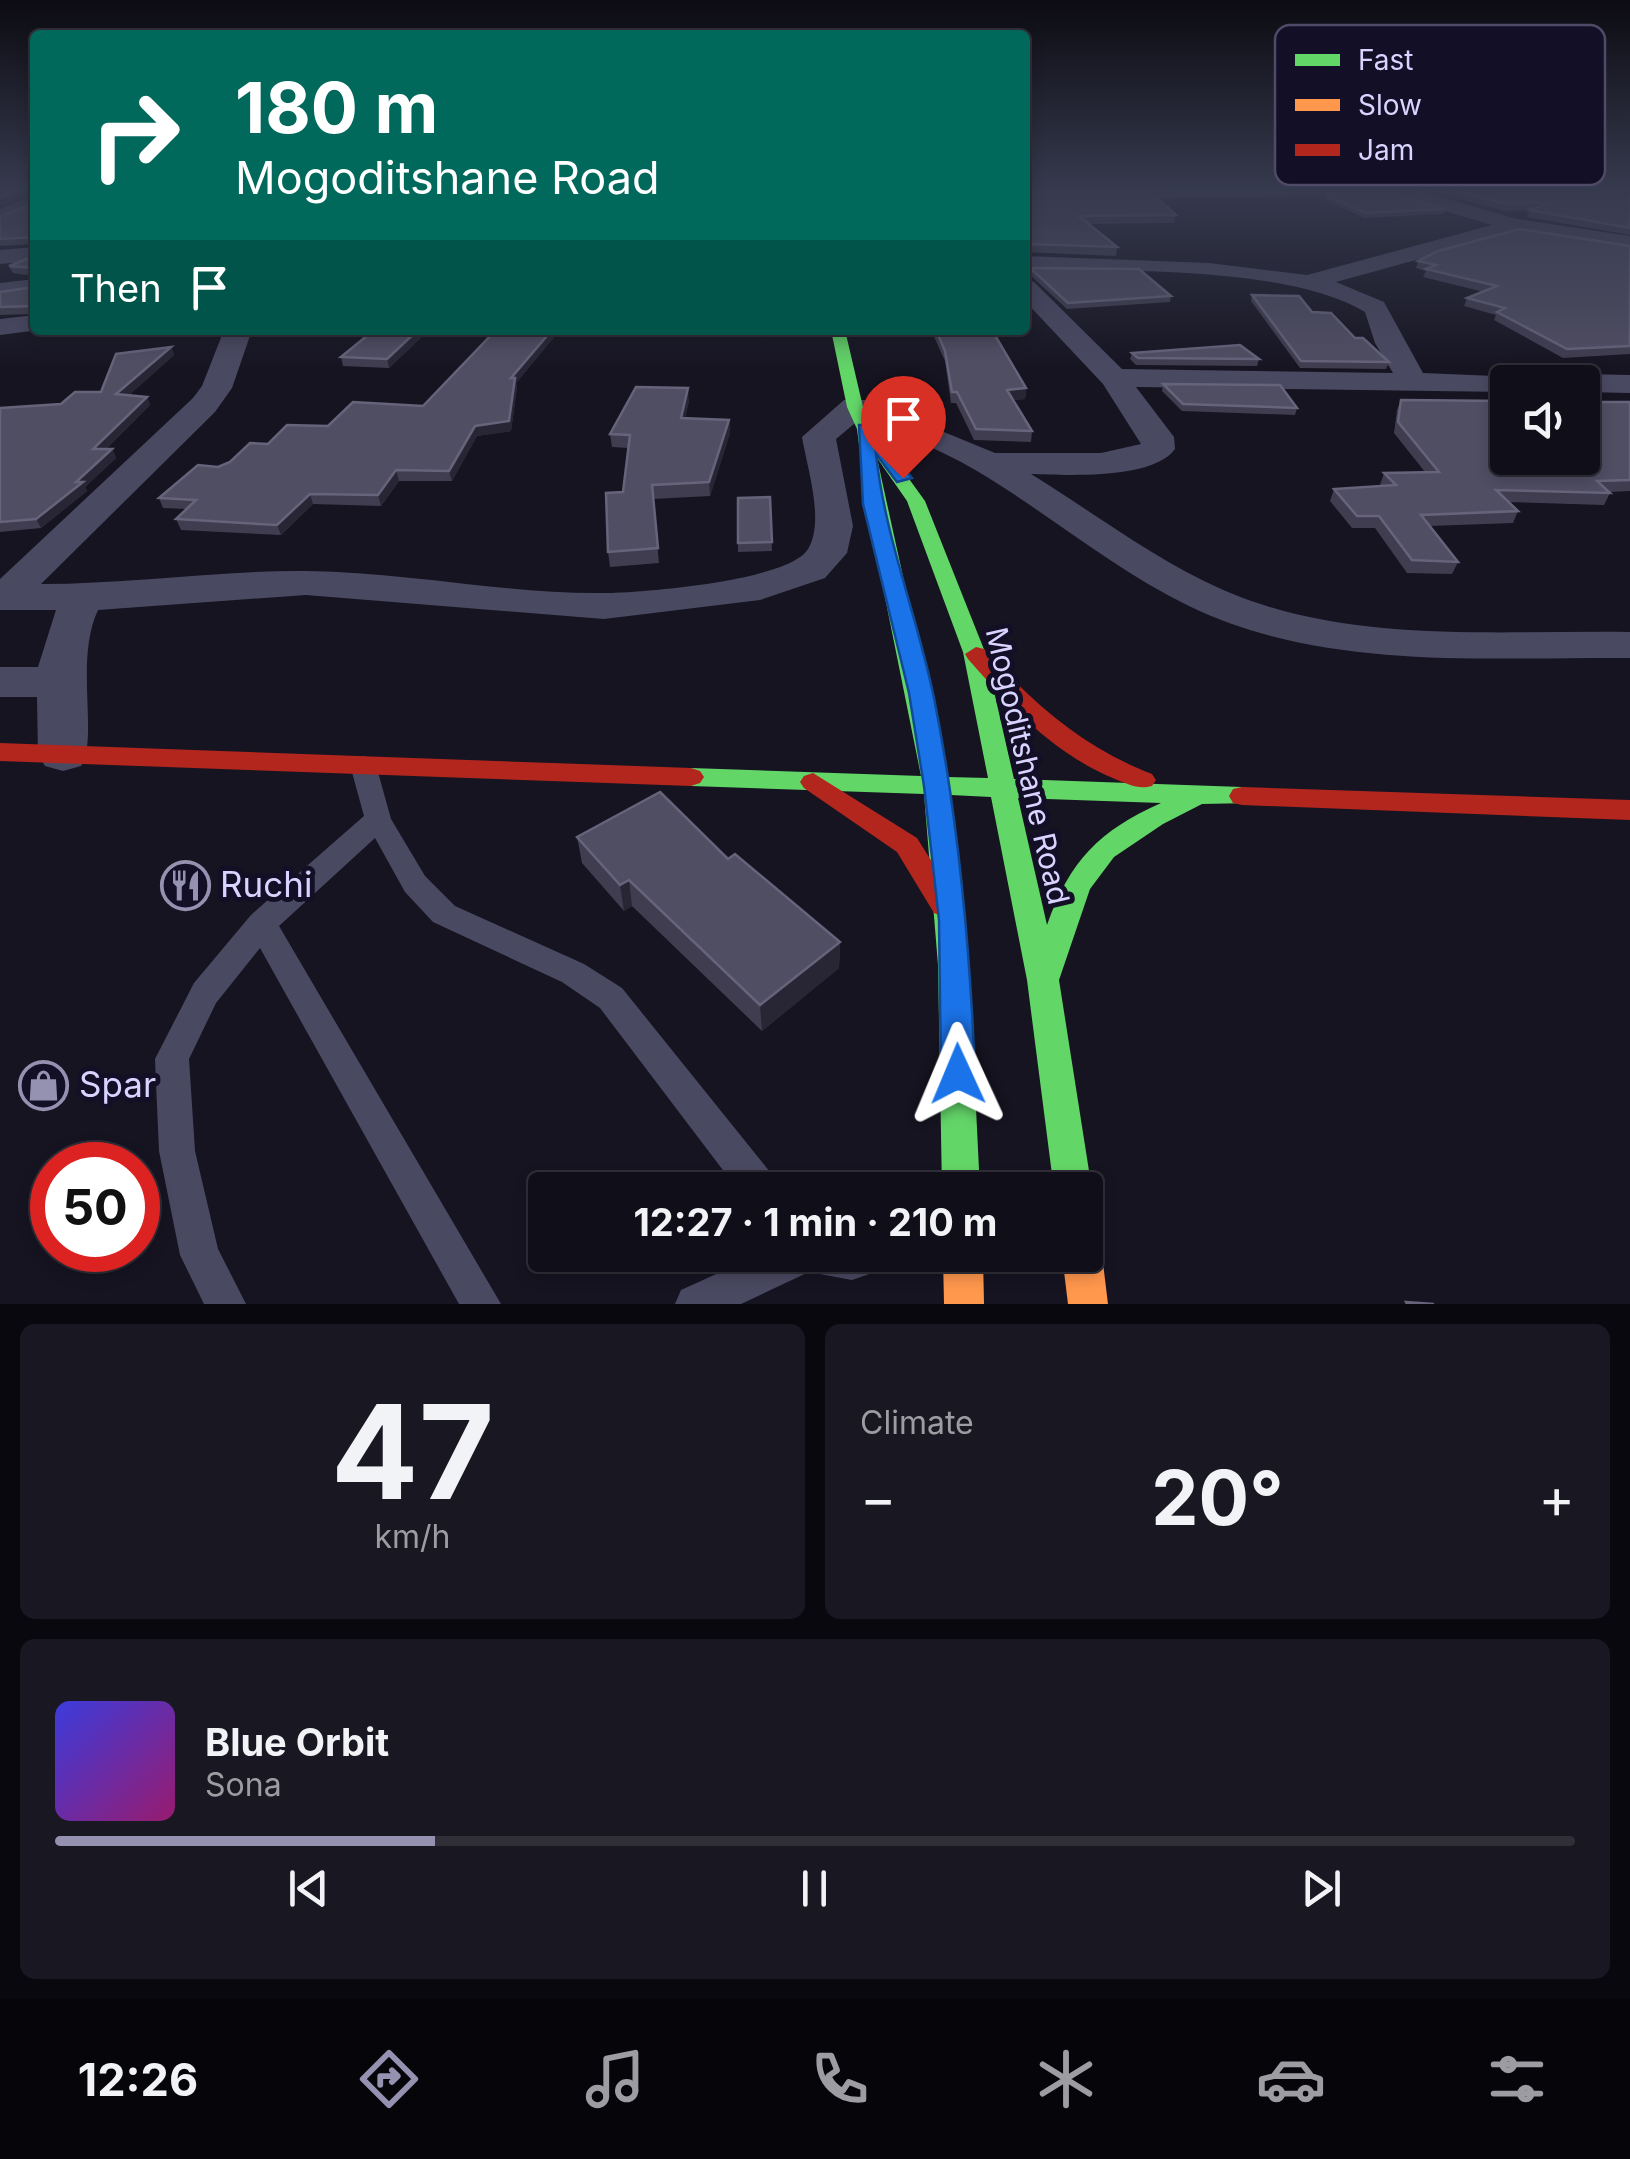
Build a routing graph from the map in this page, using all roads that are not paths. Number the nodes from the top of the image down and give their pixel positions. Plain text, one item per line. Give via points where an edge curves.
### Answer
1 (1429, 249) edge
2 (30, 254) edge
3 (0, 257) edge
4 (1030, 263) edge
5 (1312, 281) junction
6 (30, 287) edge
7 (0, 290) edge
8 (1030, 292) edge
9 (30, 324) edge
10 (0, 327) edge
11 (236, 335) edge
12 (839, 335) edge
13 (1114, 378) junction
14 (1414, 382) junction
15 (1490, 383) edge
16 (1600, 384) edge
17 (1630, 384) edge
18 (860, 418) junction
19 (988, 463) junction
20 (2, 597) edge
21 (83, 598) junction
22 (1630, 645) edge
23 (974, 652) junction
24 (0, 682) edge
25 (60, 682) junction
26 (921, 693) junction
27 (906, 728) dead end
28 (0, 752) edge
29 (63, 754) junction
30 (859, 758) dead end
31 (363, 764) junction
32 (808, 779) junction
33 (937, 786) junction
34 (1006, 788) junction
35 (1198, 797) junction
36 (1630, 810) edge
37 (378, 820) junction
38 (954, 920) junction
39 (262, 924) junction
40 (1044, 980) junction
41 (747, 1172) edge
42 (961, 1172) edge
43 (1071, 1172) edge
44 (766, 1272) edge
45 (963, 1272) edge
46 (1084, 1272) edge
47 (226, 1304) edge
48 (481, 1304) edge
49 (695, 1304) edge
50 (964, 1304) edge
51 (1088, 1304) edge

1 - 5 street
2 - 3 street
4 - 5 street
5 - 14 street via 1349,291 1376,308
6 - 7 street
8 - 13 street
9 - 10 street
11 - 20 street via 204,405
12 - 18 main road
13 - 14 street
13 - 19 street via 1157,438 1158,449 1148,456
14 - 15 street
16 - 17 street
18 - 19 street
18 - 21 street via 818,437 834,526 827,553 811,568 760,588 604,606 306,583
18 - 23 main road, Mogoditshane Road via 916,502
18 - 26 main road via 872,504
19 - 22 street via 1150,568 1212,601 1282,622 1370,638
20 - 21 street
21 - 25 street via 63,638
23 - 34 main road, Mogoditshane Road
23 - 35 main road via 1058,743 1104,768
24 - 25 street
25 - 29 street
26 - 27 main road
26 - 33 main road
28 - 29 main road
29 - 31 main road
30 - 32 main road
31 - 32 main road
31 - 37 lane
32 - 33 main road
32 - 38 main road via 907,845
33 - 34 main road
33 - 38 main road
34 - 35 main road
34 - 40 main road, Mogoditshane Road
35 - 36 main road
35 - 40 main road via 1133,826 1100,850 1077,888
37 - 39 lane
37 - 41 lane via 415,884 444,914 574,973 612,998
38 - 42 main road
39 - 47 lane via 205,994 172,1060 178,1151 200,1255
39 - 48 lane
40 - 43 main road, Mogoditshane Road
44 - 49 lane
45 - 50 main road
46 - 51 main road

